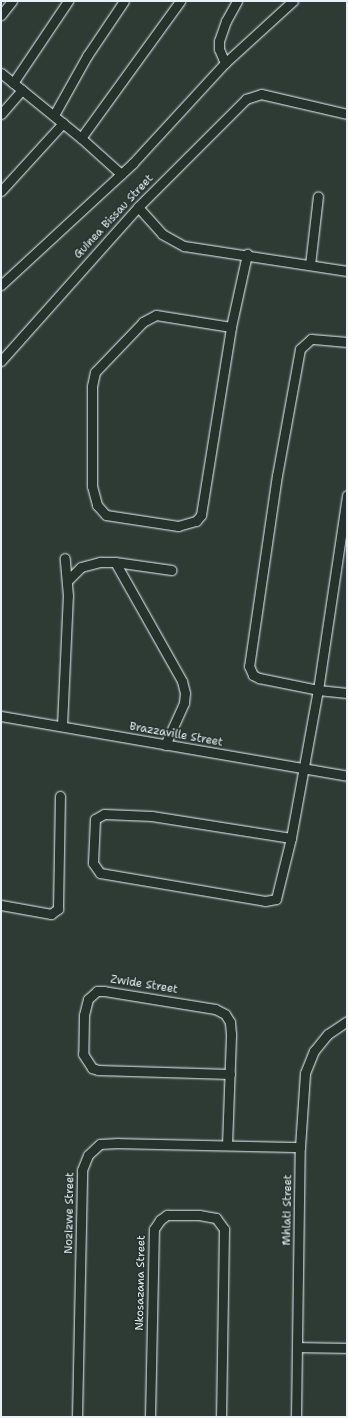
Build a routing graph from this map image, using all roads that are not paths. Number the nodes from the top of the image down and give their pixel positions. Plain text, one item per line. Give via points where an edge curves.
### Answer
1 (12, 1) edge
2 (68, 1) edge
3 (124, 1) edge
4 (180, 1) edge
5 (237, 1) edge
6 (293, 1) edge
7 (1, 15) edge
8 (225, 63) junction
9 (1, 73) edge
10 (13, 83) junction
11 (22, 90) junction
12 (1, 114) edge
13 (347, 114) edge
14 (54, 115) junction
15 (63, 123) junction
16 (81, 138) junction
17 (121, 174) junction
18 (1, 191) edge
19 (318, 196) dead end
20 (138, 207) junction
21 (247, 254) junction
22 (310, 264) junction
23 (347, 271) edge
24 (1, 283) edge
25 (231, 327) junction
26 (347, 342) edge
27 (1, 361) edge
28 (347, 495) edge
29 (65, 558) dead end
30 (115, 562) junction
31 (171, 570) dead end
32 (68, 580) junction
33 (318, 690) junction
34 (347, 693) edge
35 (1, 716) edge
36 (62, 726) junction
37 (165, 745) junction
38 (303, 770) junction
39 (347, 776) edge
40 (60, 796) dead end
41 (291, 838) junction
42 (1, 905) edge
43 (347, 1022) edge
44 (230, 1074) junction
45 (227, 1146) junction
46 (300, 1147) junction
47 (298, 1347) junction
48 (347, 1348) edge
49 (77, 1417) edge
50 (150, 1417) edge
51 (221, 1417) edge
52 (296, 1417) edge

1 - 7 street
2 - 10 street
3 - 14 street via 87,56
4 - 16 street
5 - 8 street via 226,21 220,41 219,49
6 - 8 street
8 - 17 street
9 - 10 street
10 - 11 street
11 - 12 street
11 - 14 street
13 - 20 street, Guinea Bissau Street via 266,95 251,96
14 - 15 street
15 - 16 street
15 - 18 street
16 - 17 street
17 - 24 street
19 - 22 street
20 - 21 street via 162,234 175,243 194,248
20 - 27 street, Guinea Bissau Street
21 - 22 street
21 - 25 street
22 - 23 street
25 - 25 street via 201,515 196,521 178,526 106,515 97,505 92,486 92,386 95,372 151,317 164,315
26 - 33 street via 311,339 300,349 277,475 249,666 253,675 259,678
28 - 33 street
29 - 32 street
30 - 31 street
30 - 32 street via 89,563
30 - 37 street via 182,681 184,703
32 - 36 street
33 - 34 street
33 - 38 street
35 - 36 street, Brazzaville Street
36 - 37 street, Brazzaville Street
37 - 38 street, Brazzaville Street
38 - 39 street, Brazzaville Street
38 - 41 street
40 - 42 street via 58,909 51,914
41 - 41 street via 280,892 272,902 100,873 93,863 95,820 104,814 152,816
43 - 46 street, Mhlati Street via 328,1034 308,1061
44 - 44 street, Zwide Street via 230,1026 222,1011 104,991 97,992 88,999 84,1015 83,1054 92,1068
44 - 45 street, Zwide Street
45 - 46 street, Nozizwe Street
45 - 49 street, Nozizwe Street via 100,1144 88,1155 82,1170
46 - 47 street, Mhlati Street
47 - 48 street
47 - 52 street, Mhlati Street
50 - 51 street, Nkosazana Street via 154,1229 167,1215 200,1215 216,1218 224,1229

